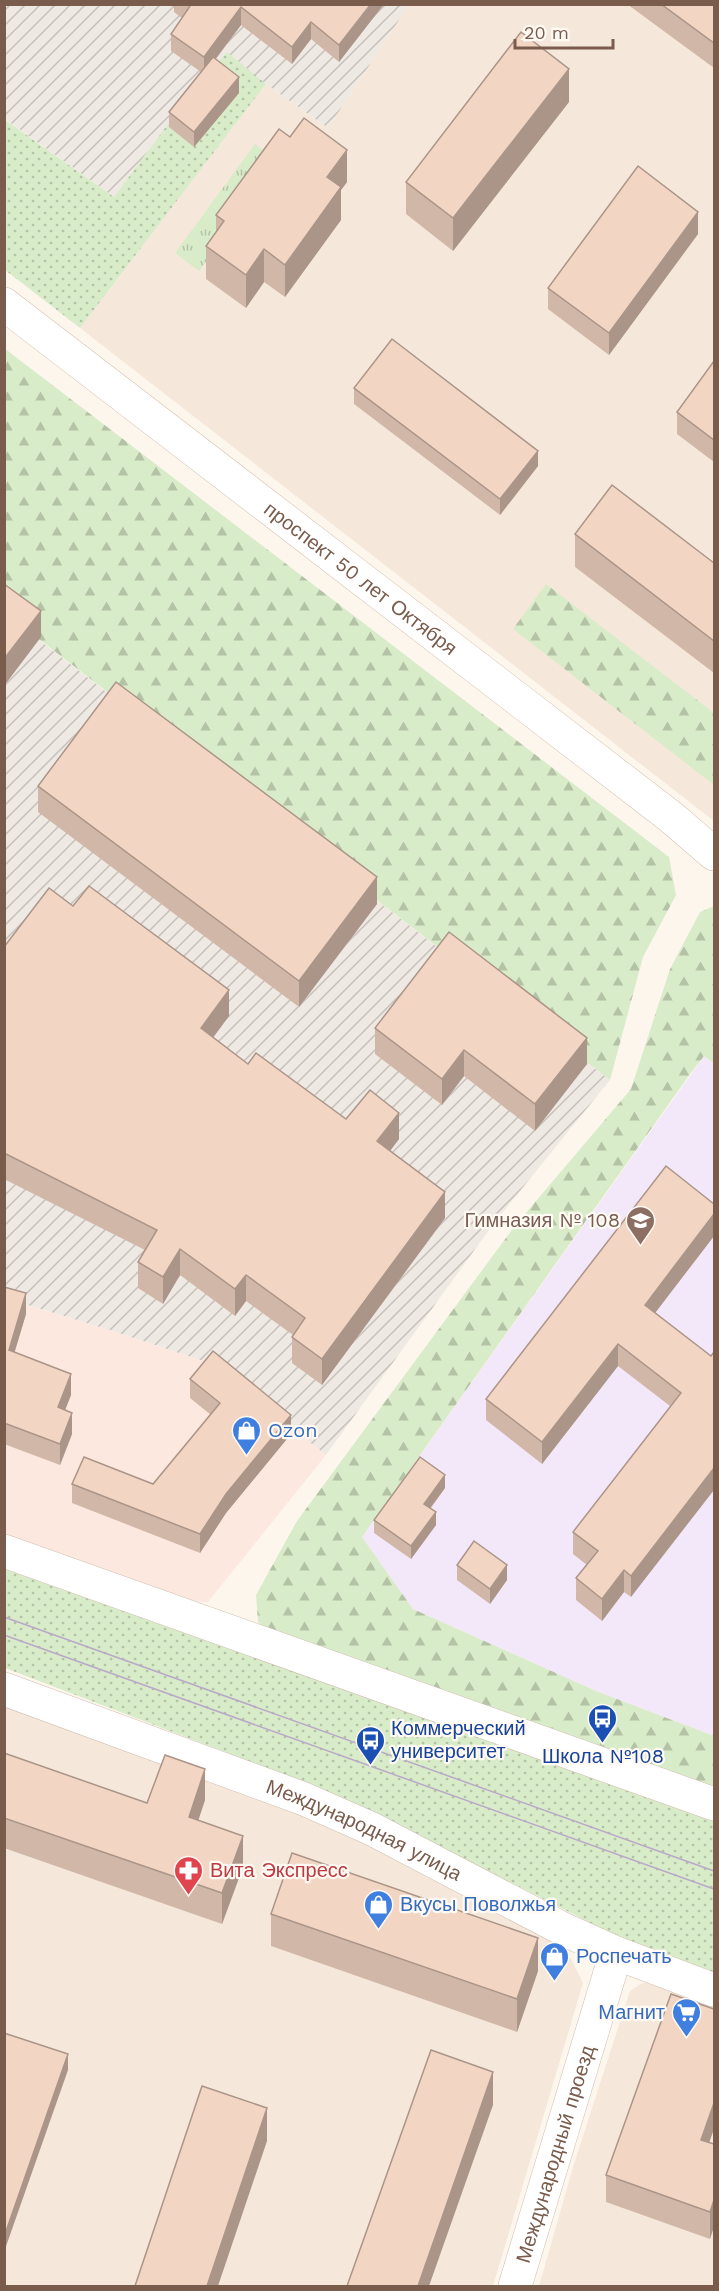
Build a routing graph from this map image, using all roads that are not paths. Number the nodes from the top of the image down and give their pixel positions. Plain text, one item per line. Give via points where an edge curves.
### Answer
1 (4, 304) edge
2 (714, 854) edge
3 (4, 1551) edge
4 (4, 1689) edge
5 (714, 1804) edge
6 (616, 1953) junction
7 (714, 1990) edge
8 (515, 2286) edge

1 - 2 street, проспект 50 лет Октября
3 - 5 street
4 - 6 street, Международная улица via 314,1803
6 - 7 street, Международная улица
6 - 8 street, Международный проезд

